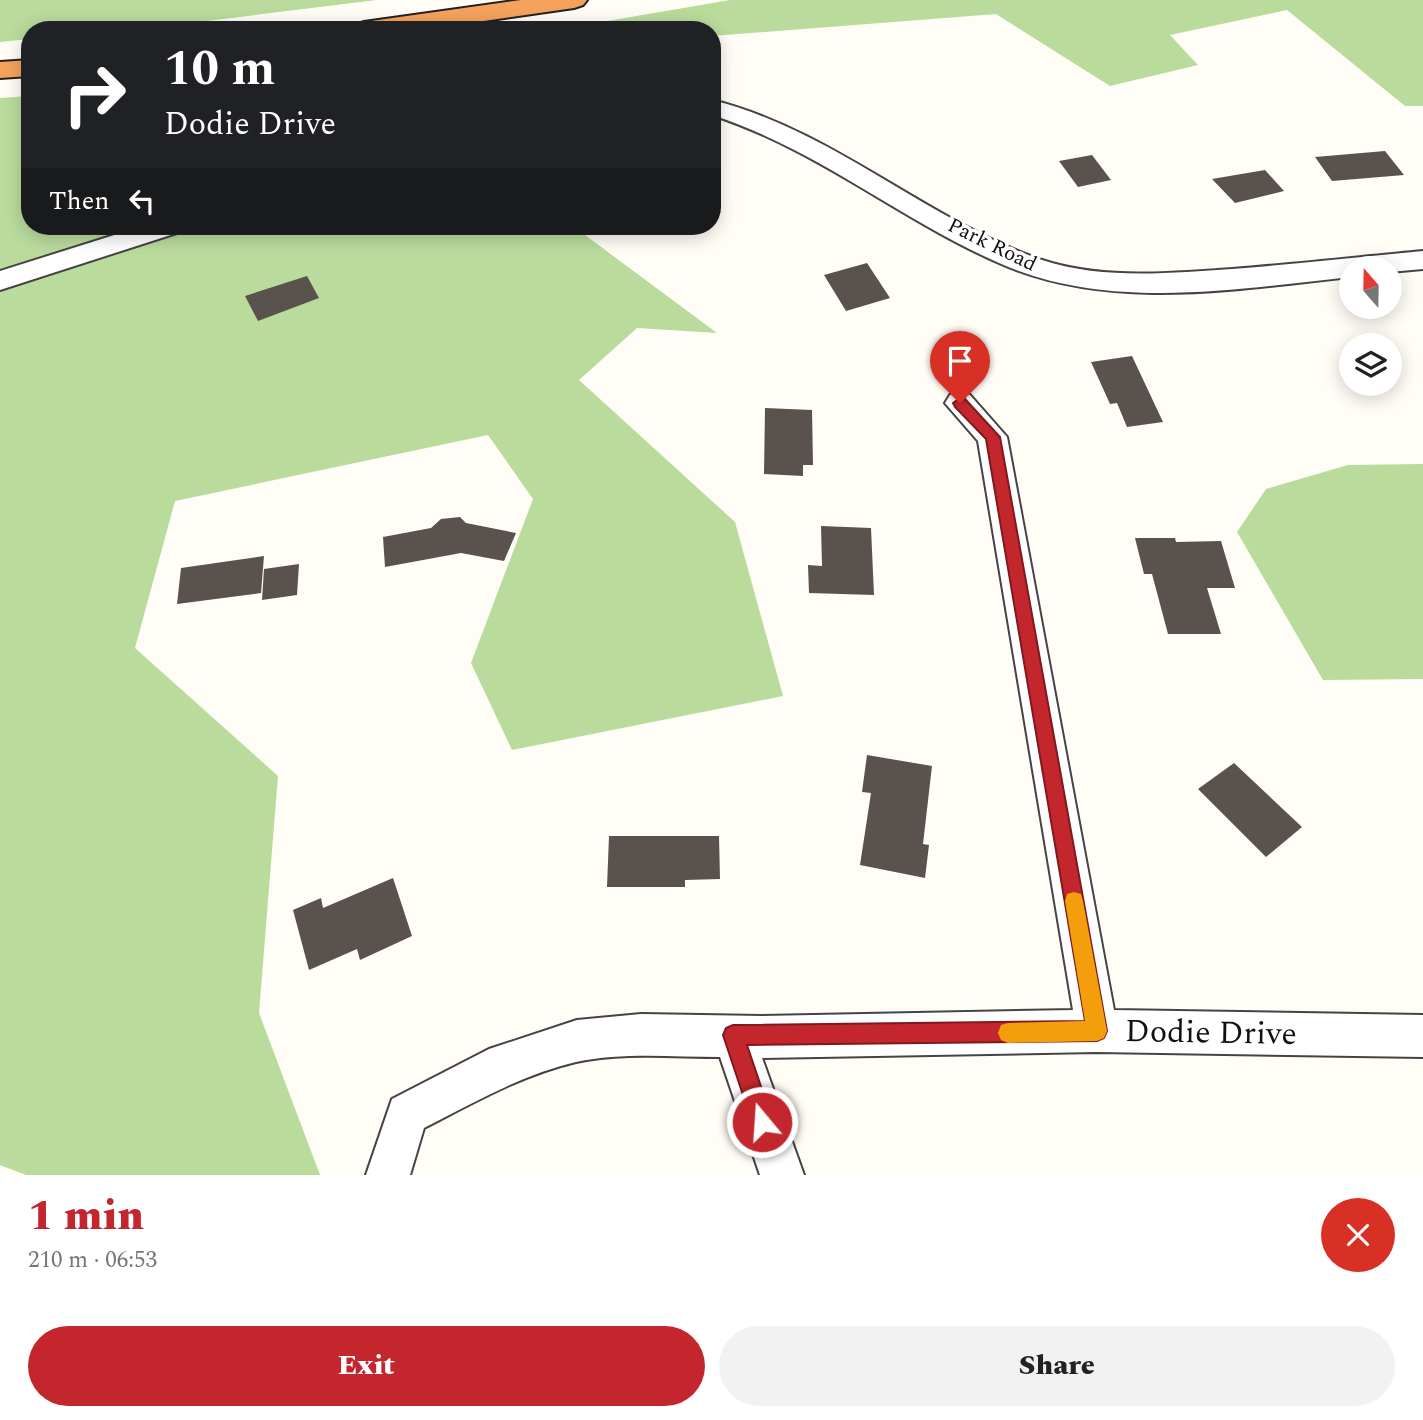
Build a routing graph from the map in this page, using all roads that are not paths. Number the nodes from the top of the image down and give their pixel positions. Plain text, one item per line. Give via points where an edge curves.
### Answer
1 (574, 0) edge
2 (427, 21) edge
3 (21, 69) edge
4 (0, 70) edge
5 (721, 110) edge
6 (143, 235) edge
7 (1423, 260) edge
8 (0, 281) edge
9 (960, 403) dead end
10 (1097, 1031) junction
11 (733, 1035) junction
12 (1423, 1036) edge
13 (388, 1175) edge
14 (782, 1175) edge

1 - 2 highway
3 - 4 highway
5 - 7 street, Park Road via 784,131 828,153 1010,258 1075,278 1174,283
6 - 8 street
9 - 10 street via 992,437
10 - 11 street, Dodie Drive
10 - 12 street, Dodie Drive
11 - 13 street, Dodie Drive via 641,1035 577,1041 504,1064 407,1114
11 - 14 street

